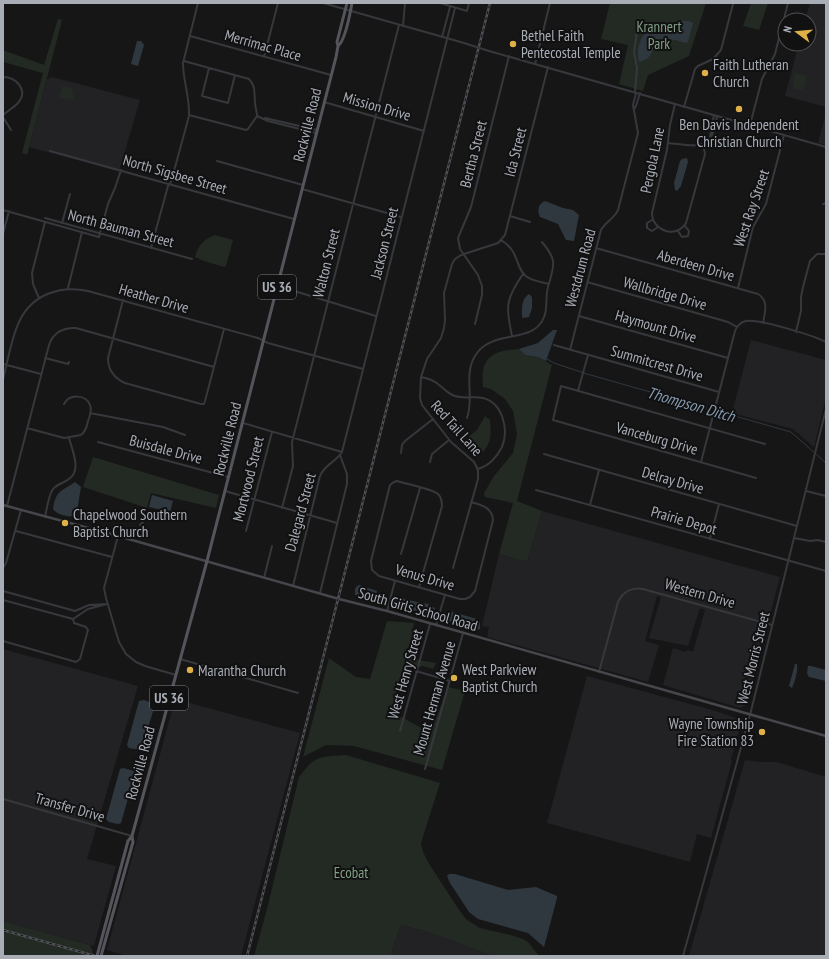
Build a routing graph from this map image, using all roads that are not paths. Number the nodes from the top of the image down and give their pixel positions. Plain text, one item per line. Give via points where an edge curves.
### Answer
1 (198, 3) edge
2 (278, 3) edge
3 (323, 3) edge
4 (347, 3) edge
5 (352, 3) edge
6 (405, 3) edge
7 (440, 3) edge
8 (469, 3) edge
9 (550, 3) edge
10 (788, 3) edge
11 (733, 4) dead end
12 (450, 7) junction
13 (455, 8) junction
14 (345, 9) junction
15 (350, 11) junction
16 (399, 25) junction
17 (403, 26) junction
18 (637, 31) dead end
19 (190, 36) junction
20 (442, 37) junction
21 (447, 38) junction
22 (338, 46) junction
23 (509, 56) junction
24 (264, 57) junction
25 (184, 61) junction
26 (536, 64) junction
27 (548, 67) junction
28 (209, 68) junction
29 (235, 75) junction
30 (331, 75) junction
31 (3, 77) edge
32 (637, 93) junction
33 (324, 102) junction
34 (675, 104) junction
35 (684, 106) junction
36 (189, 114) junction
37 (716, 115) junction
38 (3, 116) edge
39 (257, 116) junction
40 (375, 117) junction
41 (750, 125) junction
42 (11, 130) dead end
43 (316, 131) junction
44 (424, 131) junction
45 (784, 135) junction
46 (668, 143) junction
47 (703, 144) junction
48 (826, 147) edge
49 (50, 151) dead end
50 (217, 161) dead end
51 (121, 170) junction
52 (169, 184) junction
53 (303, 185) junction
54 (302, 189) junction
55 (70, 194) dead end
56 (353, 204) junction
57 (3, 210) edge
58 (9, 211) junction
59 (510, 216) junction
60 (401, 217) junction
61 (45, 218) dead end
62 (294, 219) junction
63 (49, 220) junction
64 (652, 220) junction
65 (44, 222) junction
66 (530, 222) dead end
67 (62, 223) junction
68 (685, 226) junction
69 (658, 227) junction
70 (678, 231) junction
71 (82, 232) junction
72 (3, 234) edge
73 (100, 234) junction
74 (501, 240) junction
75 (542, 242) dead end
76 (151, 248) junction
77 (596, 248) junction
78 (463, 254) junction
79 (826, 254) edge
80 (192, 259) dead end
81 (523, 273) junction
82 (587, 282) junction
83 (549, 284) junction
84 (277, 286) junction
85 (68, 288) junction
86 (738, 288) junction
87 (39, 298) junction
88 (123, 300) junction
89 (328, 301) junction
90 (376, 316) junction
91 (579, 316) junction
92 (763, 323) junction
93 (475, 324) dead end
94 (737, 327) junction
95 (224, 328) junction
96 (796, 332) junction
97 (512, 336) junction
98 (113, 338) junction
99 (263, 340) junction
100 (826, 342) edge
101 (554, 345) dead end
102 (570, 350) junction
103 (588, 355) junction
104 (314, 356) junction
105 (45, 358) junction
106 (728, 358) junction
107 (69, 362) dead end
108 (3, 364) edge
109 (7, 365) junction
110 (214, 367) junction
111 (363, 369) junction
112 (41, 374) junction
113 (421, 377) junction
114 (3, 380) edge
115 (578, 391) junction
116 (719, 392) junction
117 (471, 398) junction
118 (64, 404) dead end
119 (826, 411) edge
120 (90, 413) junction
121 (467, 418) dead end
122 (433, 419) junction
123 (242, 423) junction
124 (27, 428) junction
125 (710, 428) junction
126 (272, 432) junction
127 (185, 435) dead end
128 (69, 438) junction
129 (293, 438) junction
130 (449, 440) junction
131 (98, 442) dead end
132 (764, 444) dead end
133 (401, 453) dead end
134 (341, 454) junction
135 (544, 454) dead end
136 (430, 462) dead end
137 (701, 462) junction
138 (477, 469) junction
139 (599, 470) junction
140 (228, 477) junction
141 (756, 478) dead end
142 (420, 488) junction
143 (536, 490) dead end
144 (225, 491) junction
145 (806, 491) junction
146 (826, 496) edge
147 (254, 500) junction
148 (471, 502) junction
149 (719, 504) junction
150 (3, 505) edge
151 (590, 505) junction
152 (7, 506) junction
153 (282, 508) junction
154 (22, 510) junction
155 (162, 514) dead end
156 (310, 516) junction
157 (45, 517) junction
158 (156, 518) dead end
159 (143, 522) dead end
160 (337, 524) junction
161 (140, 525) dead end
162 (797, 526) junction
163 (16, 531) junction
164 (246, 531) dead end
165 (118, 536) junction
166 (794, 538) junction
167 (710, 539) junction
168 (826, 542) edge
169 (272, 546) dead end
170 (401, 554) dead end
171 (112, 557) junction
172 (207, 561) junction
173 (788, 561) junction
174 (3, 568) edge
175 (453, 568) dead end
176 (826, 571) edge
177 (264, 578) junction
178 (395, 581) junction
179 (293, 586) junction
180 (419, 587) junction
181 (3, 591) edge
182 (320, 593) junction
183 (445, 595) junction
184 (3, 600) edge
185 (108, 604) junction
186 (387, 611) junction
187 (73, 619) junction
188 (430, 624) junction
189 (436, 625) junction
190 (772, 625) junction
191 (463, 633) junction
192 (3, 641) edge
193 (180, 659) junction
194 (416, 671) junction
195 (599, 672) junction
196 (176, 675) junction
197 (450, 681) junction
198 (298, 693) dead end
199 (750, 715) junction
200 (400, 731) dead end
201 (826, 736) edge
202 (425, 769) dead end
203 (3, 799) edge
204 (132, 836) junction
205 (97, 956) edge
206 (101, 956) edge
207 (683, 956) edge

1 - 19 street
2 - 24 street
3 - 14 street
4 - 14 main road, Rockville Road / US 36
5 - 15 main road, Rockville Road / US 36
6 - 17 street
7 - 12 street
8 - 13 street via 467,11
9 - 26 street
10 - 41 street via 776,51 762,79
11 - 35 street via 721,50 713,59 695,69
12 - 13 street
12 - 20 street
13 - 21 street, Jackson Street
14 - 15 street
14 - 22 main road, Rockville Road / US 36
15 - 16 street
15 - 22 main road, Rockville Road / US 36 via 342,44
16 - 17 street
16 - 40 street, Walton Street
17 - 20 street
18 - 32 street, Westdrum Road via 634,52
19 - 24 street, Merrimac Place
19 - 25 street
20 - 21 street
21 - 23 street, bridge
21 - 44 street, Jackson Street
22 - 30 main road, Rockville Road / US 36
23 - 26 street
23 - 78 street, Bertha Street via 471,207 458,237 458,245
24 - 30 street, Merrimac Place
25 - 28 street
25 - 36 street via 183,72
26 - 27 street
27 - 32 street
27 - 59 street, Ida Street
28 - 29 street
28 - 29 street via 202,96 228,104
29 - 39 street via 249,79 253,84
30 - 33 main road, Rockville Road / US 36
31 - 38 street via 16,80 22,93 18,103
32 - 34 street
32 - 77 street, Westdrum Road via 634,108 638,133 618,210 602,228
33 - 40 street, Mission Drive
33 - 43 main road, Rockville Road / US 36
34 - 35 street
34 - 46 street, Pergola Lane
35 - 37 street
36 - 39 street via 244,130 248,129
36 - 52 street
37 - 41 street
37 - 47 street via 712,135
38 - 42 street
39 - 43 street via 268,121
40 - 44 street, Mission Drive
40 - 56 street, Walton Street
41 - 45 street
43 - 53 main road, Rockville Road / US 36
44 - 60 street, Jackson Street
45 - 48 street
45 - 86 street, West Ray Street via 766,204 753,227
46 - 47 street via 695,146
46 - 64 street, Pergola Lane
47 - 68 street via 705,154
49 - 51 street, North Sigsbee Street
50 - 53 street
51 - 52 street, North Sigsbee Street
51 - 73 street
52 - 62 street, North Sigsbee Street
52 - 76 street
53 - 54 main road, Rockville Road / US 36
54 - 56 street
54 - 62 main road, Rockville Road / US 36
55 - 67 street
56 - 60 street
56 - 89 street, Walton Street
57 - 58 street, North Bauman Street
58 - 65 street, North Bauman Street
58 - 72 street
59 - 66 street
59 - 74 street, Ida Street via 506,234
60 - 90 street, Jackson Street
61 - 63 street, North Bauman Street
62 - 84 main road, Rockville Road / US 36
63 - 65 street
63 - 67 street, North Bauman Street
64 - 69 street, Pergola Lane
64 - 69 street, Pergola Lane via 647,223 647,229 652,231
65 - 71 street, North Bauman Street
65 - 87 street via 32,273 33,284
67 - 73 street, North Bauman Street
68 - 70 street
68 - 70 street via 689,231 688,236 682,237
69 - 70 street, Pergola Lane via 666,231
71 - 73 street, North Bauman Street via 99,237
71 - 85 street
73 - 76 street, North Bauman Street
74 - 78 street via 496,244
74 - 81 street via 514,252
75 - 83 street via 554,260
76 - 80 street, North Bauman Street
77 - 82 street, Westdrum Road
77 - 86 street, Aberdeen Drive
78 - 93 street via 478,275 482,286
78 - 113 street, Red Tail Lane via 453,261 444,293 444,328 441,338 427,359
79 - 96 street via 816,255 810,261 802,291
81 - 83 street via 530,279
81 - 97 street via 508,300
82 - 91 street, Westdrum Road
82 - 94 street, Wallbridge Drive via 729,322
83 - 97 street via 545,314 540,324 529,333
84 - 89 street
84 - 99 main road, Rockville Road / US 36
85 - 87 street, Heather Drive
85 - 88 street, Heather Drive
86 - 92 street, Aberdeen Drive via 757,293 763,298
87 - 109 street via 28,308 19,322
88 - 95 street, Heather Drive
88 - 98 street
89 - 90 street
89 - 104 street, Walton Street
90 - 111 street, Jackson Street
91 - 102 street, Westdrum Road
91 - 106 street, Haymount Drive
92 - 94 street via 747,321
92 - 96 street
94 - 106 street
95 - 99 street, Heather Drive
95 - 110 street
96 - 100 street
97 - 117 street via 492,341 484,346 471,362 468,374
98 - 105 street via 76,328 66,328 51,340
98 - 110 street
98 - 110 street via 108,361 111,372 118,380 127,384 204,404
99 - 104 street, Heather Drive
99 - 123 main road, Rockville Road / US 36
101 - 102 street
102 - 103 street
103 - 115 street
103 - 116 street, Summitcrest Drive
104 - 111 street, Heather Drive
104 - 129 street, Walton Street
105 - 107 street via 68,364
105 - 112 street
106 - 116 street
108 - 109 street
109 - 112 street
109 - 114 street
111 - 134 street, Jackson Street
112 - 124 street
113 - 117 street via 434,381 454,396
113 - 122 street, Red Tail Lane via 420,402
115 - 125 street
115 - 137 street, Vanceburg Drive via 561,386 552,420
116 - 125 street
117 - 121 street
117 - 138 street via 484,399 494,404 500,412 504,428 504,441 500,451 486,466
118 - 120 street via 72,397 83,399 90,404
119 - 145 street, West Morris Street
120 - 127 street via 163,426
120 - 128 street via 84,433
122 - 130 street, Red Tail Lane
122 - 133 street via 405,441
123 - 126 street
123 - 140 main road, Rockville Road / US 36
124 - 128 street
124 - 152 street
125 - 132 street
125 - 137 street
126 - 129 street
126 - 147 street, Mortwood Street
128 - 157 street via 75,472 52,490
129 - 134 street
129 - 153 street, Walton Street via 293,466
130 - 136 street via 432,454
130 - 138 street, Red Tail Lane via 472,460
131 - 140 street, Buisdale Drive
134 - 156 street, Dalegard Street via 322,472
134 - 160 street via 348,481
135 - 139 street, Delray Drive
137 - 141 street, Vanceburg Drive
138 - 148 street via 478,478
139 - 149 street, Delray Drive
139 - 151 street
140 - 144 main road, Rockville Road / US 36
142 - 170 street
142 - 178 street, Venus Drive via 397,482 392,482 390,486 371,561 372,570 378,576
142 - 180 street via 435,492 441,499 442,506
143 - 151 street, Prairie Depot
144 - 147 street
144 - 172 main road, Rockville Road / US 36
145 - 146 street
145 - 162 street, West Morris Street
147 - 153 street
147 - 164 street, Mortwood Street
148 - 175 street
148 - 183 street, Venus Drive via 491,511 493,521 473,594 463,599
149 - 162 street, Delray Drive
149 - 167 street
150 - 152 main road, South Girls School Road
151 - 167 street, Prairie Depot
152 - 154 main road, South Girls School Road
153 - 156 street
154 - 157 main road, South Girls School Road
154 - 163 street
155 - 158 street
156 - 160 street
156 - 179 street, Dalegard Street
157 - 165 main road, South Girls School Road
159 - 161 street
160 - 182 street
162 - 166 street, West Morris Street
163 - 171 street
163 - 174 street
165 - 171 street
165 - 172 main road, South Girls School Road
166 - 168 street
166 - 173 street, West Morris Street
167 - 173 street, Prairie Depot
169 - 177 street
171 - 185 street via 104,588
172 - 177 main road, South Girls School Road
172 - 193 main road, Rockville Road / US 36
173 - 176 street, Prairie Depot
173 - 190 street, West Morris Street
177 - 179 main road, South Girls School Road
178 - 180 street, Venus Drive
178 - 186 street
179 - 182 main road, South Girls School Road
180 - 183 street, Venus Drive
181 - 185 street via 75,611 89,605
182 - 186 main road, South Girls School Road
183 - 189 street
184 - 187 street
185 - 187 street via 88,609
185 - 196 street via 119,643 128,656 143,665
186 - 188 main road, South Girls School Road
187 - 192 street via 74,623 88,628 79,661 76,662
188 - 189 main road, South Girls School Road
188 - 194 street, West Henry Street
189 - 191 main road, South Girls School Road
190 - 195 street, Western Drive via 643,589 633,589 623,595 618,602
190 - 199 street, West Morris Street
191 - 195 main road, South Girls School Road
191 - 197 street, Mount Herman Avenue
193 - 196 main road, Rockville Road / US 36
193 - 198 street
194 - 197 street
194 - 200 street, West Henry Street
195 - 199 main road, South Girls School Road
196 - 204 main road, Rockville Road / US 36
197 - 202 street, Mount Herman Avenue
199 - 201 main road, South Girls School Road
199 - 207 street, West Morris Street
203 - 204 street, Transfer Drive
204 - 205 main road, Rockville Road / US 36 via 128,841
204 - 206 main road, Rockville Road / US 36

